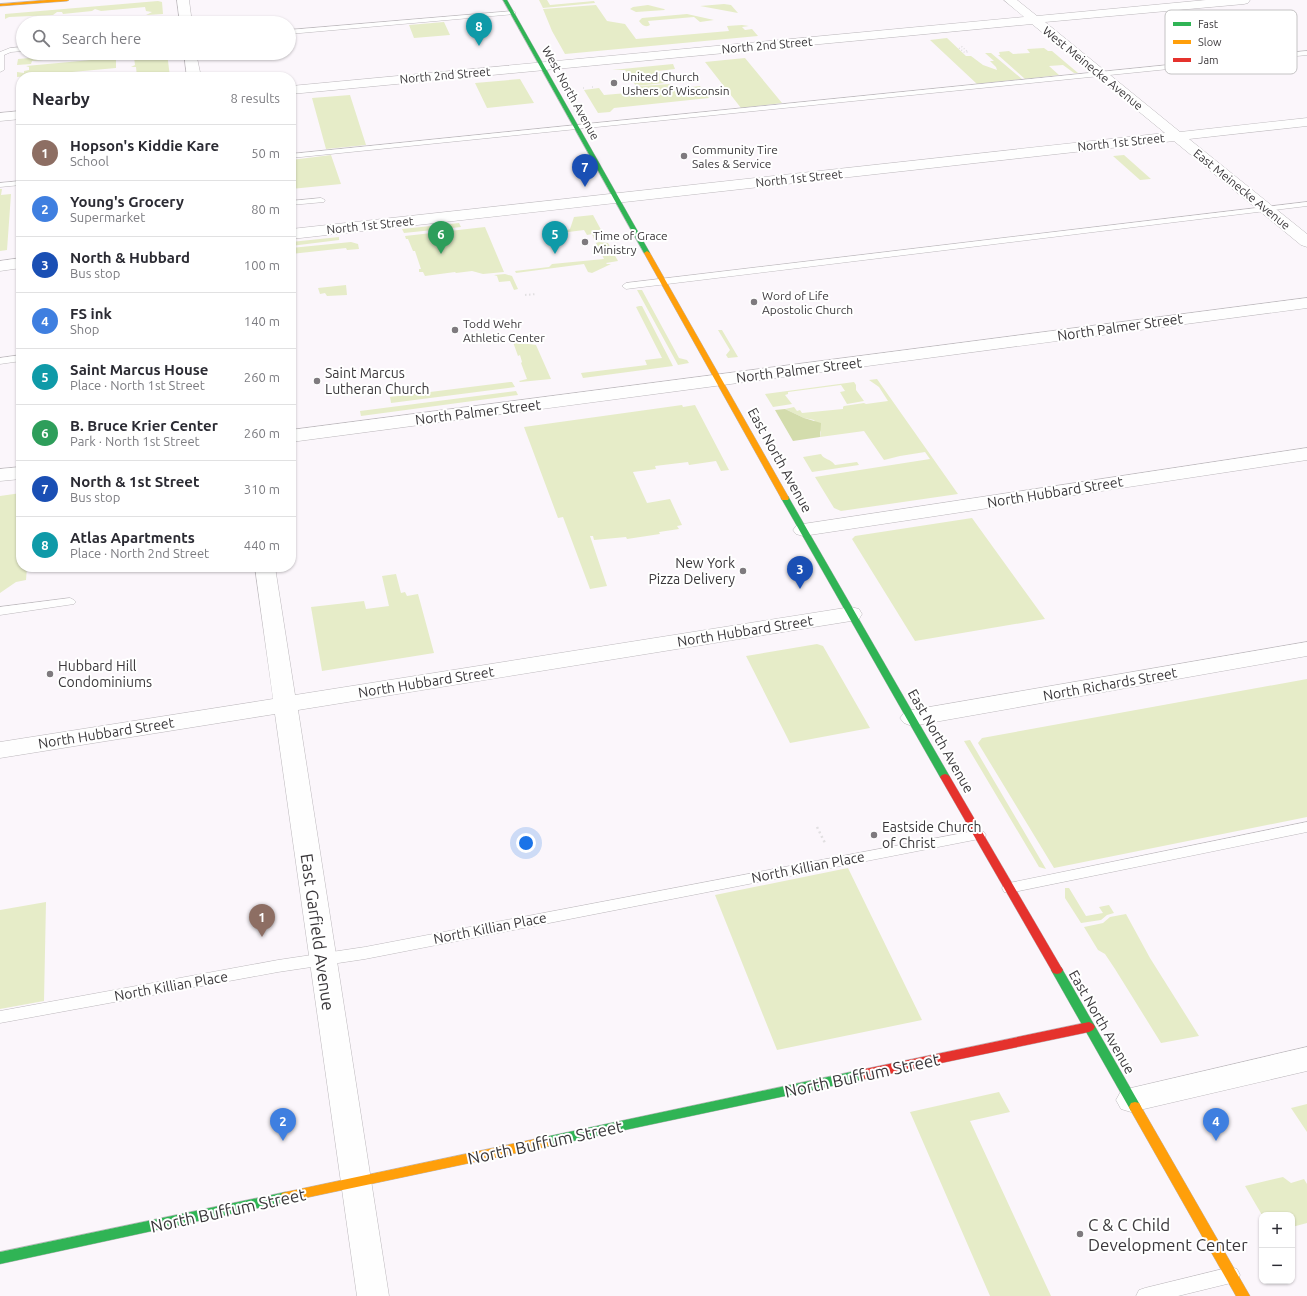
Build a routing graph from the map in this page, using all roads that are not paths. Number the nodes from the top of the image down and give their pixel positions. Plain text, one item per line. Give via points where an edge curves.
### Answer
1 (67, 0) edge
2 (183, 0) edge
3 (505, 0) edge
4 (1010, 0) edge
5 (1244, 0) edge
6 (0, 5) edge
7 (513, 13) junction
8 (185, 16) edge
9 (1034, 20) junction
10 (296, 31) edge
11 (16, 50) edge
12 (1307, 53) edge
13 (1297, 54) edge
14 (191, 60) edge
15 (542, 66) junction
16 (1165, 67) edge
17 (0, 70) edge
18 (193, 72) edge
19 (1100, 74) junction
20 (296, 90) edge
21 (16, 115) edge
22 (0, 117) edge
23 (1307, 122) edge
24 (577, 128) junction
25 (1177, 136) junction
26 (296, 156) edge
27 (16, 183) edge
28 (0, 185) edge
29 (617, 198) junction
30 (321, 200) dead end
31 (296, 202) edge
32 (1307, 204) edge
33 (1266, 209) junction
34 (296, 233) edge
35 (1307, 242) edge
36 (16, 264) edge
37 (0, 266) edge
38 (664, 282) junction
39 (626, 286) dead end
40 (1307, 303) edge
41 (16, 359) edge
42 (0, 361) edge
43 (719, 380) junction
44 (296, 435) edge
45 (1307, 454) edge
46 (16, 474) edge
47 (0, 476) edge
48 (804, 530) junction
49 (266, 572) edge
50 (70, 602) dead end
51 (0, 612) edge
52 (851, 614) junction
53 (1307, 649) edge
54 (285, 704) junction
55 (912, 718) junction
56 (0, 750) edge
57 (1307, 827) edge
58 (979, 835) junction
59 (1009, 888) junction
60 (322, 960) junction
61 (0, 1017) edge
62 (1090, 1027) junction
63 (1307, 1059) edge
64 (1131, 1100) junction
65 (356, 1183) junction
66 (0, 1258) edge
67 (1231, 1275) junction
68 (372, 1296) edge
69 (1145, 1296) edge
70 (1242, 1296) edge

1 - 6 main road
2 - 8 street
3 - 7 main road, West North Avenue
4 - 9 street, West Meinecke Avenue
5 - 9 street, North 2nd Street
7 - 10 lane
7 - 15 main road, West North Avenue
9 - 15 street, North 2nd Street
9 - 19 street, West Meinecke Avenue
11 - 17 lane via 1,54
12 - 13 lane
14 - 18 street
15 - 20 street, North 2nd Street
15 - 24 main road, West North Avenue
16 - 19 lane
19 - 24 lane
19 - 25 street, West Meinecke Avenue
21 - 22 street
23 - 25 street, North 1st Street
24 - 26 lane
24 - 29 main road, West North Avenue
25 - 29 street, North 1st Street
25 - 33 street, East Meinecke Avenue
27 - 28 lane
29 - 34 street, North 1st Street
29 - 38 main road, East North Avenue
30 - 31 lane
32 - 33 lane
33 - 35 street, East Meinecke Avenue
33 - 38 lane
36 - 37 street
38 - 39 lane
38 - 43 main road, East North Avenue
40 - 43 street, North Palmer Street
41 - 42 lane
43 - 44 street, North Palmer Street
43 - 48 main road, East North Avenue
45 - 48 street, North Hubbard Street
46 - 47 street
48 - 52 main road, East North Avenue
49 - 54 street, East Garfield Avenue
50 - 51 lane
52 - 54 street, North Hubbard Street
52 - 55 main road, East North Avenue
53 - 55 street, North Richards Street
54 - 56 street, North Hubbard Street
54 - 60 street, East Garfield Avenue
55 - 58 main road, East North Avenue
57 - 59 lane
58 - 59 main road, East North Avenue
58 - 60 lane, North Killian Place
59 - 62 main road, East North Avenue
60 - 61 lane, North Killian Place
60 - 65 street, East Garfield Avenue
62 - 64 main road, East North Avenue
62 - 65 main road, North Buffum Street
63 - 64 street
64 - 67 main road, East North Avenue
65 - 66 main road, North Buffum Street
65 - 68 street, East Garfield Avenue
67 - 69 lane
67 - 70 main road, East North Avenue

